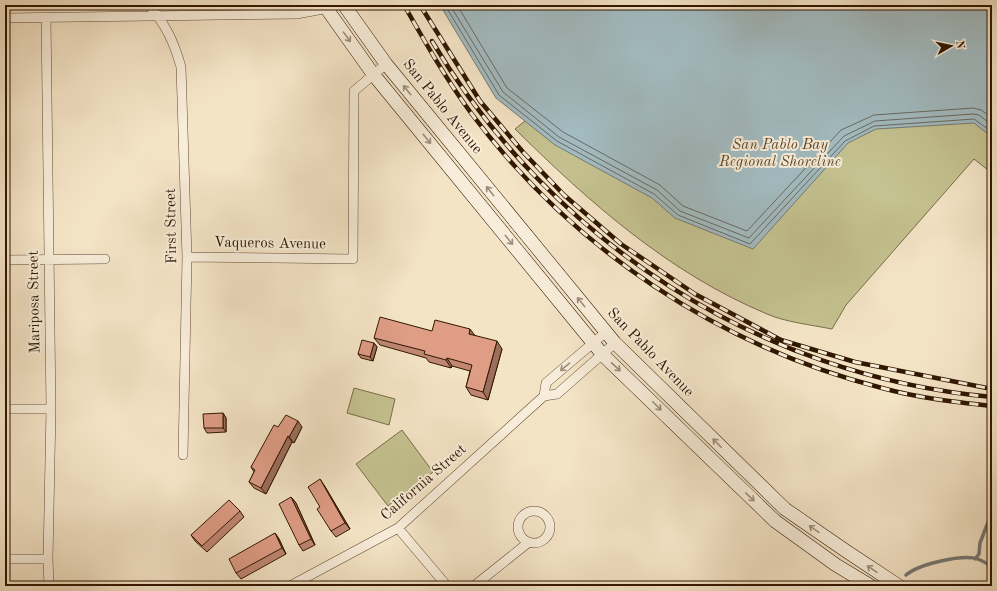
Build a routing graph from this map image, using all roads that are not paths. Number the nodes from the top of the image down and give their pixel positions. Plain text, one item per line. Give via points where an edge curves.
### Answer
1 (149, 5) edge
2 (344, 5) edge
3 (328, 6) edge
4 (158, 15) junction
5 (46, 17) junction
6 (5, 18) edge
7 (386, 64) junction
8 (373, 74) junction
9 (187, 257) junction
10 (105, 259) dead end
11 (353, 259) joint
12 (5, 260) edge
13 (48, 260) junction
14 (606, 332) junction
15 (594, 343) junction
16 (615, 344) junction
17 (603, 355) junction
18 (544, 396) junction
19 (5, 409) edge
20 (51, 409) junction
21 (183, 455) dead end
22 (398, 528) junction
23 (528, 542) dead end
24 (5, 559) edge
25 (48, 559) junction
26 (49, 586) edge
27 (290, 586) edge
28 (446, 586) edge
29 (474, 586) edge
30 (871, 586) edge
31 (899, 586) edge

1 - 4 street, First Street
2 - 7 main road, San Pablo Avenue
3 - 4 street via 298,14
3 -> 8 main road
4 - 5 street
4 - 9 street, First Street via 173,39 181,67
5 - 6 street
5 - 13 street, Mariposa Street
7 - 8 street, San Pablo Avenue
14 -> 7 main road, San Pablo Avenue
8 - 11 street, San Pablo Avenue via 354,91
8 -> 15 main road
9 - 11 street, Vaqueros Avenue
9 - 21 street, First Street
10 - 13 street
12 - 13 street
13 - 20 street, Mariposa Street
14 - 15 street, California Street
14 - 16 main road, San Pablo Avenue
15 - 17 main road
15 -> 18 street, California Street via 546,383
16 - 17 street, California Street
31 -> 16 main road, San Pablo Avenue via 785,509
17 - 18 street, California Street via 557,394
17 -> 30 main road via 775,521 836,565
18 - 22 street, California Street
19 - 20 street
20 - 25 street, Mariposa Street
22 - 27 street, California Street
22 - 28 street
23 - 29 street
24 - 25 street
25 - 26 street, Mariposa Street

